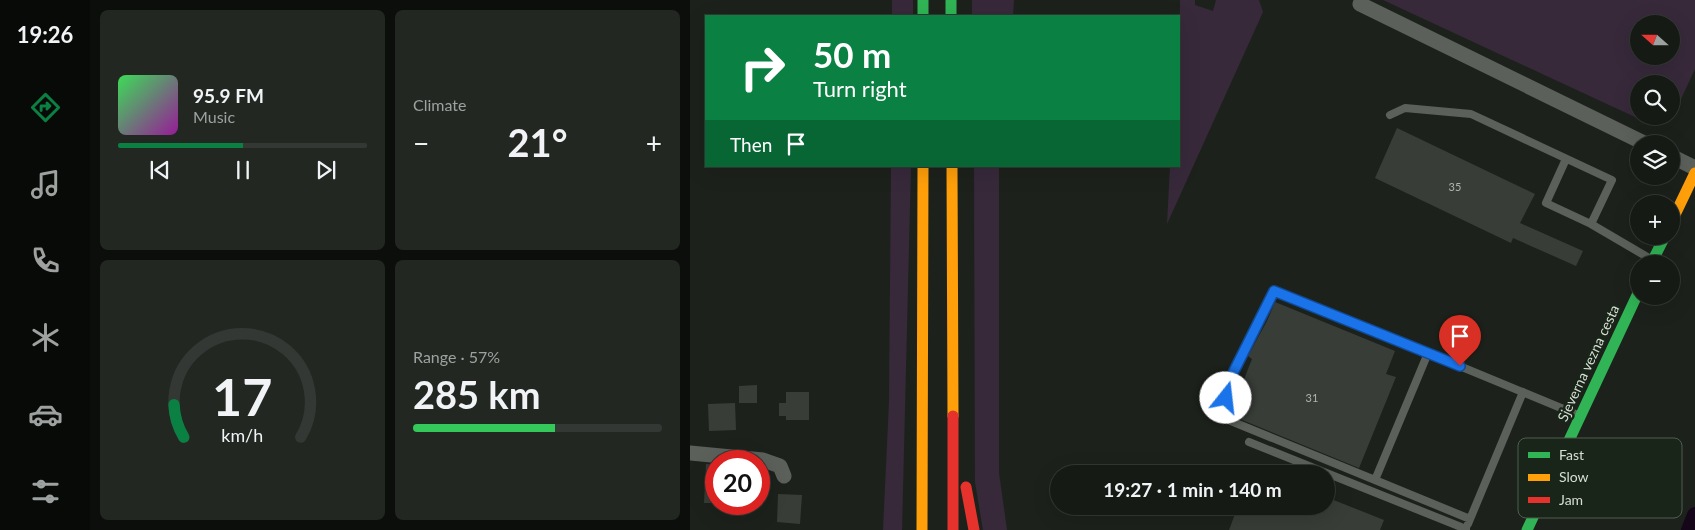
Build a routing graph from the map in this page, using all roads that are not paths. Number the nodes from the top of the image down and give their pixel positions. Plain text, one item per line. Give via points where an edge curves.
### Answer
1 (923, 0) edge
2 (951, 0) edge
3 (1355, 2) edge
4 (923, 15) edge
5 (951, 15) edge
6 (1390, 115) dead end
7 (1630, 136) edge
8 (1566, 159) junction
9 (1680, 160) edge
10 (923, 167) edge
11 (952, 167) edge
12 (1695, 168) edge
13 (1695, 173) edge
14 (1680, 204) edge
15 (1591, 224) junction
16 (1641, 255) edge
17 (1632, 305) edge
18 (953, 322) junction
19 (1428, 352) junction
20 (965, 366) dead end
21 (1523, 392) junction
22 (924, 415) junction
23 (1580, 416) junction
24 (1570, 438) edge
25 (1249, 442) dead end
26 (690, 454) edge
27 (965, 474) dead end
28 (784, 476) dead end
29 (1375, 480) junction
30 (910, 487) dead end
31 (1533, 518) edge
32 (1470, 520) junction
33 (922, 530) edge
34 (953, 530) edge
35 (974, 530) edge
36 (1467, 530) edge
37 (1527, 530) edge

1 - 4 main road
2 - 5 main road
3 - 7 street
6 - 8 lane via 1405,108 1472,114
8 - 15 lane via 1546,203
8 - 15 lane via 1612,180
9 - 12 street
10 - 22 main road
11 - 18 main road
13 - 14 main road
15 - 16 lane
17 - 23 main road, Sjeverna vezna cesta
18 - 20 main road
18 - 34 main road
19 - 21 lane
19 - 29 lane
19 - 29 lane via 1274,291 1230,379 1221,417
21 - 23 lane
21 - 32 lane
22 - 30 main road via 917,431
22 - 33 main road
23 - 24 main road, Sjeverna vezna cesta
25 - 36 lane
26 - 28 street via 763,460 780,466
27 - 35 main road
29 - 32 lane
31 - 37 main road, Sjeverna vezna cesta
32 - 36 lane

